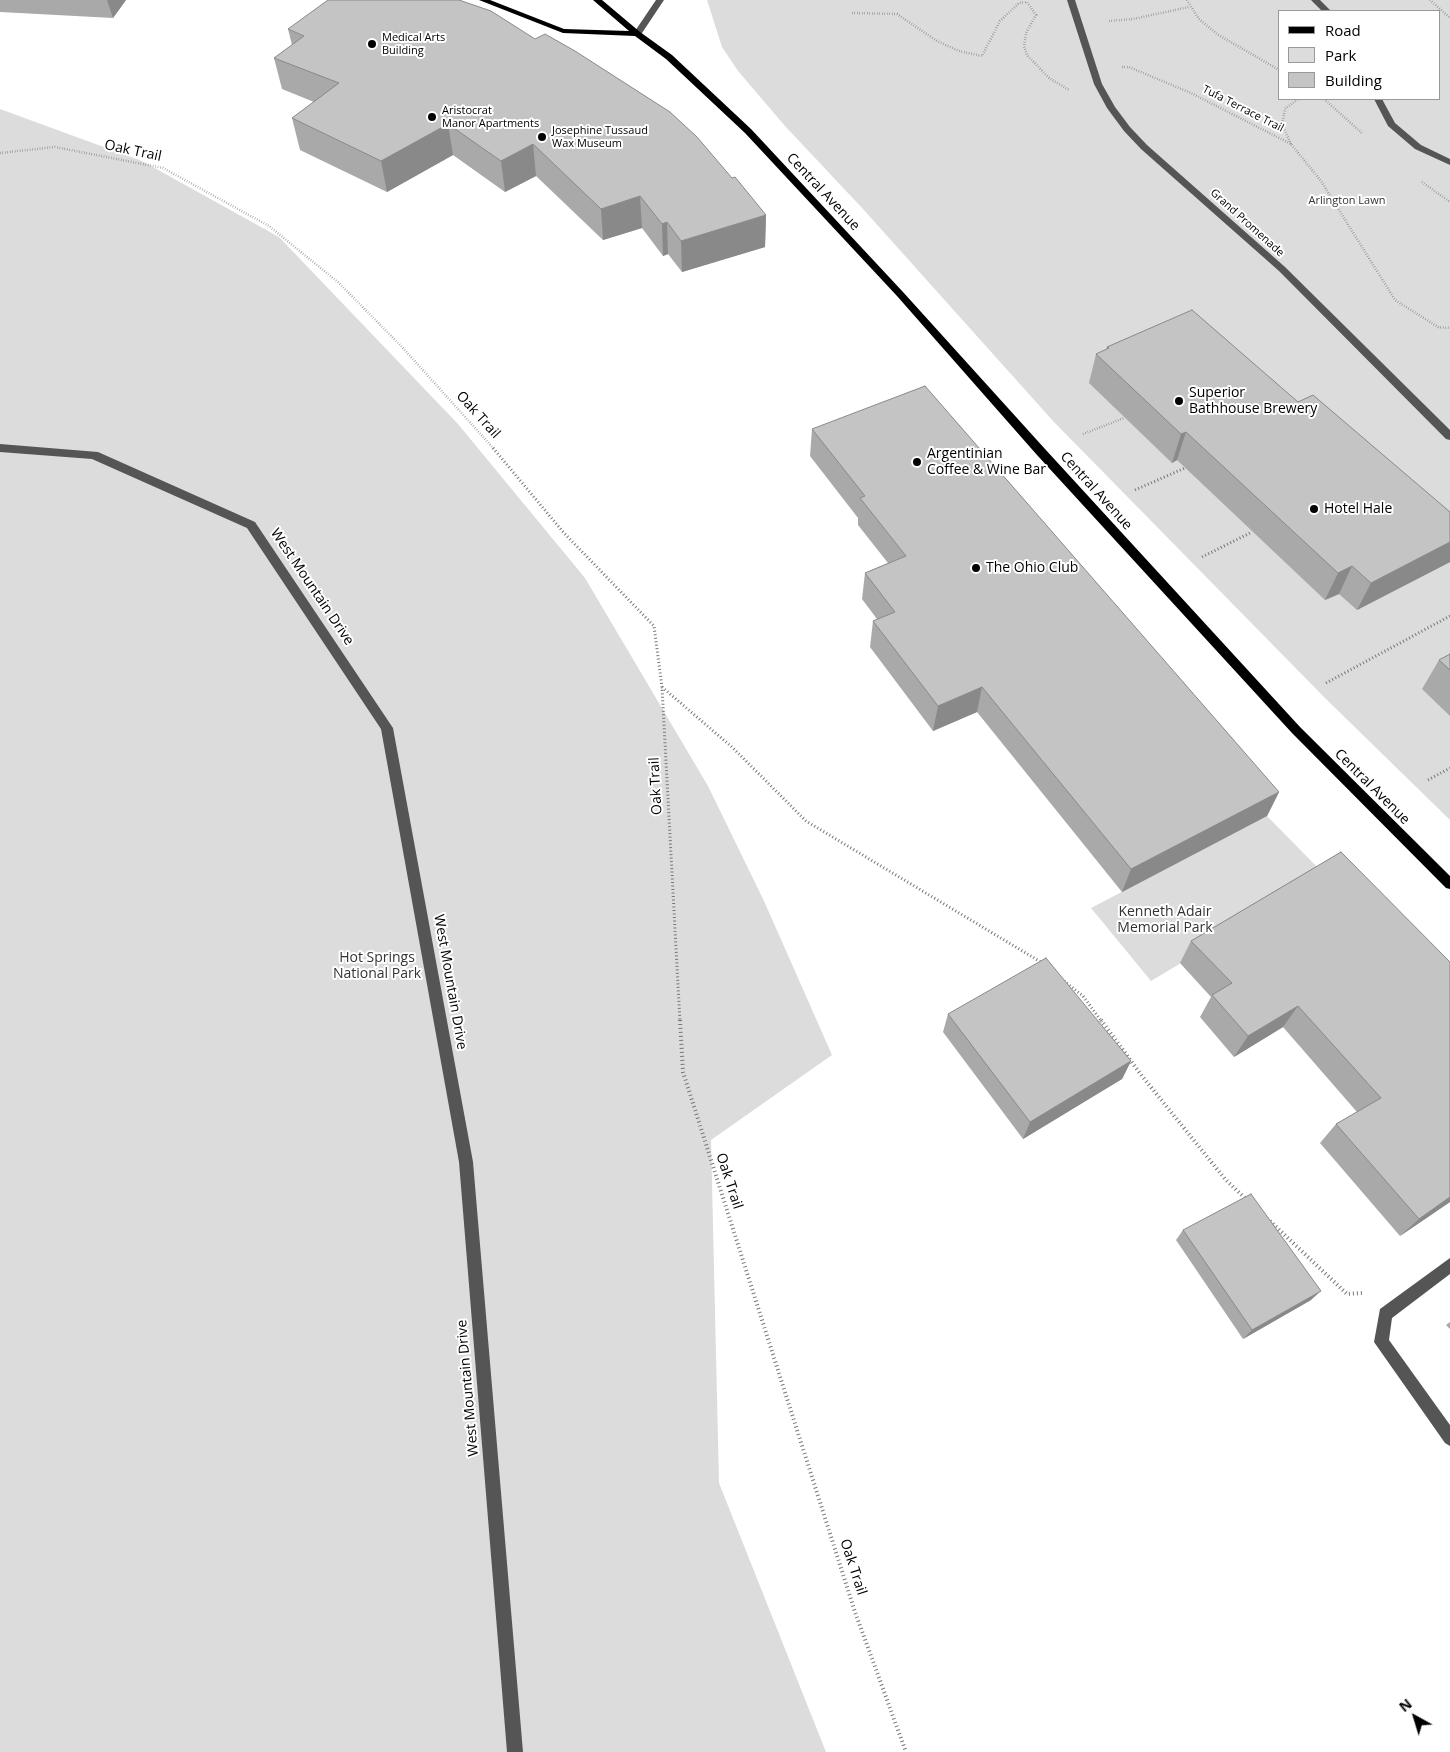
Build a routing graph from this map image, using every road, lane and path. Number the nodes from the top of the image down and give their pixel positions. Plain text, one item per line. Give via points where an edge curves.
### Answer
1 (483, 0) edge
2 (597, 0) edge
3 (660, 0) edge
4 (1071, 0) edge
5 (1187, 0) edge
6 (1315, 0) edge
7 (1430, 0) edge
8 (1189, 7) junction
9 (1326, 10) edge
10 (852, 12) dead end
11 (1450, 18) edge
12 (1079, 23) junction
13 (637, 34) junction
14 (1091, 66) junction
15 (1278, 69) edge
16 (1297, 100) edge
17 (1379, 100) edge
18 (1111, 108) junction
19 (1292, 144) junction
20 (0, 153) edge
21 (1450, 162) edge
22 (1450, 328) edge
23 (1124, 418) edge
24 (1084, 434) dead end
25 (1450, 436) edge
26 (0, 448) edge
27 (1188, 466) edge
28 (1135, 490) dead end
29 (1252, 532) edge
30 (1202, 557) dead end
31 (1450, 616) edge
32 (1326, 683) dead end
33 (662, 687) junction
34 (1450, 768) edge
35 (1428, 780) dead end
36 (1450, 884) edge
37 (1046, 966) edge
38 (1061, 978) edge
39 (1253, 1205) edge
40 (1268, 1219) edge
41 (1450, 1265) edge
42 (1412, 1291) junction
43 (1450, 1438) edge
44 (515, 1752) edge
45 (906, 1752) edge

1 - 13 main road via 563,31
2 - 13 main road, Central Avenue
3 - 13 street
4 - 12 street, Grand Promenade
5 - 8 path
6 - 9 street
7 - 11 path
8 - 12 path via 1133,19
8 - 15 path via 1216,34
10 - 18 path via 897,14 937,41 959,51 982,56 1000,21 1019,3 1027,2 1036,15 1026,33 1024,46 1027,56 1049,78 1100,110
12 - 14 street, Grand Promenade
13 - 36 main road, Central Avenue via 669,56 748,131 1296,730
14 - 18 street, Grand Promenade
14 - 19 path, Tufa Terrace Trail via 1129,67 1224,108
16 - 19 path via 1286,109 1282,124
17 - 21 street via 1391,124 1418,147
18 - 25 street, Grand Promenade via 1144,147 1282,269
19 - 22 path, Tufa Terrace Trail via 1321,181 1395,300 1438,327
20 - 33 path, Oak Trail via 55,147 163,168 269,226 332,277 402,347 564,533 654,626
23 - 24 path
26 - 44 street, West Mountain Drive via 94,455 251,525 387,728 466,1162
27 - 28 path
29 - 30 path
31 - 32 path
33 - 37 path via 733,748 806,820
33 - 45 path, Oak Trail via 683,1072 852,1603
34 - 35 path
38 - 39 path via 1083,996 1225,1179
40 - 42 path via 1347,1294
41 - 42 street
42 - 43 street via 1385,1314 1382,1342

